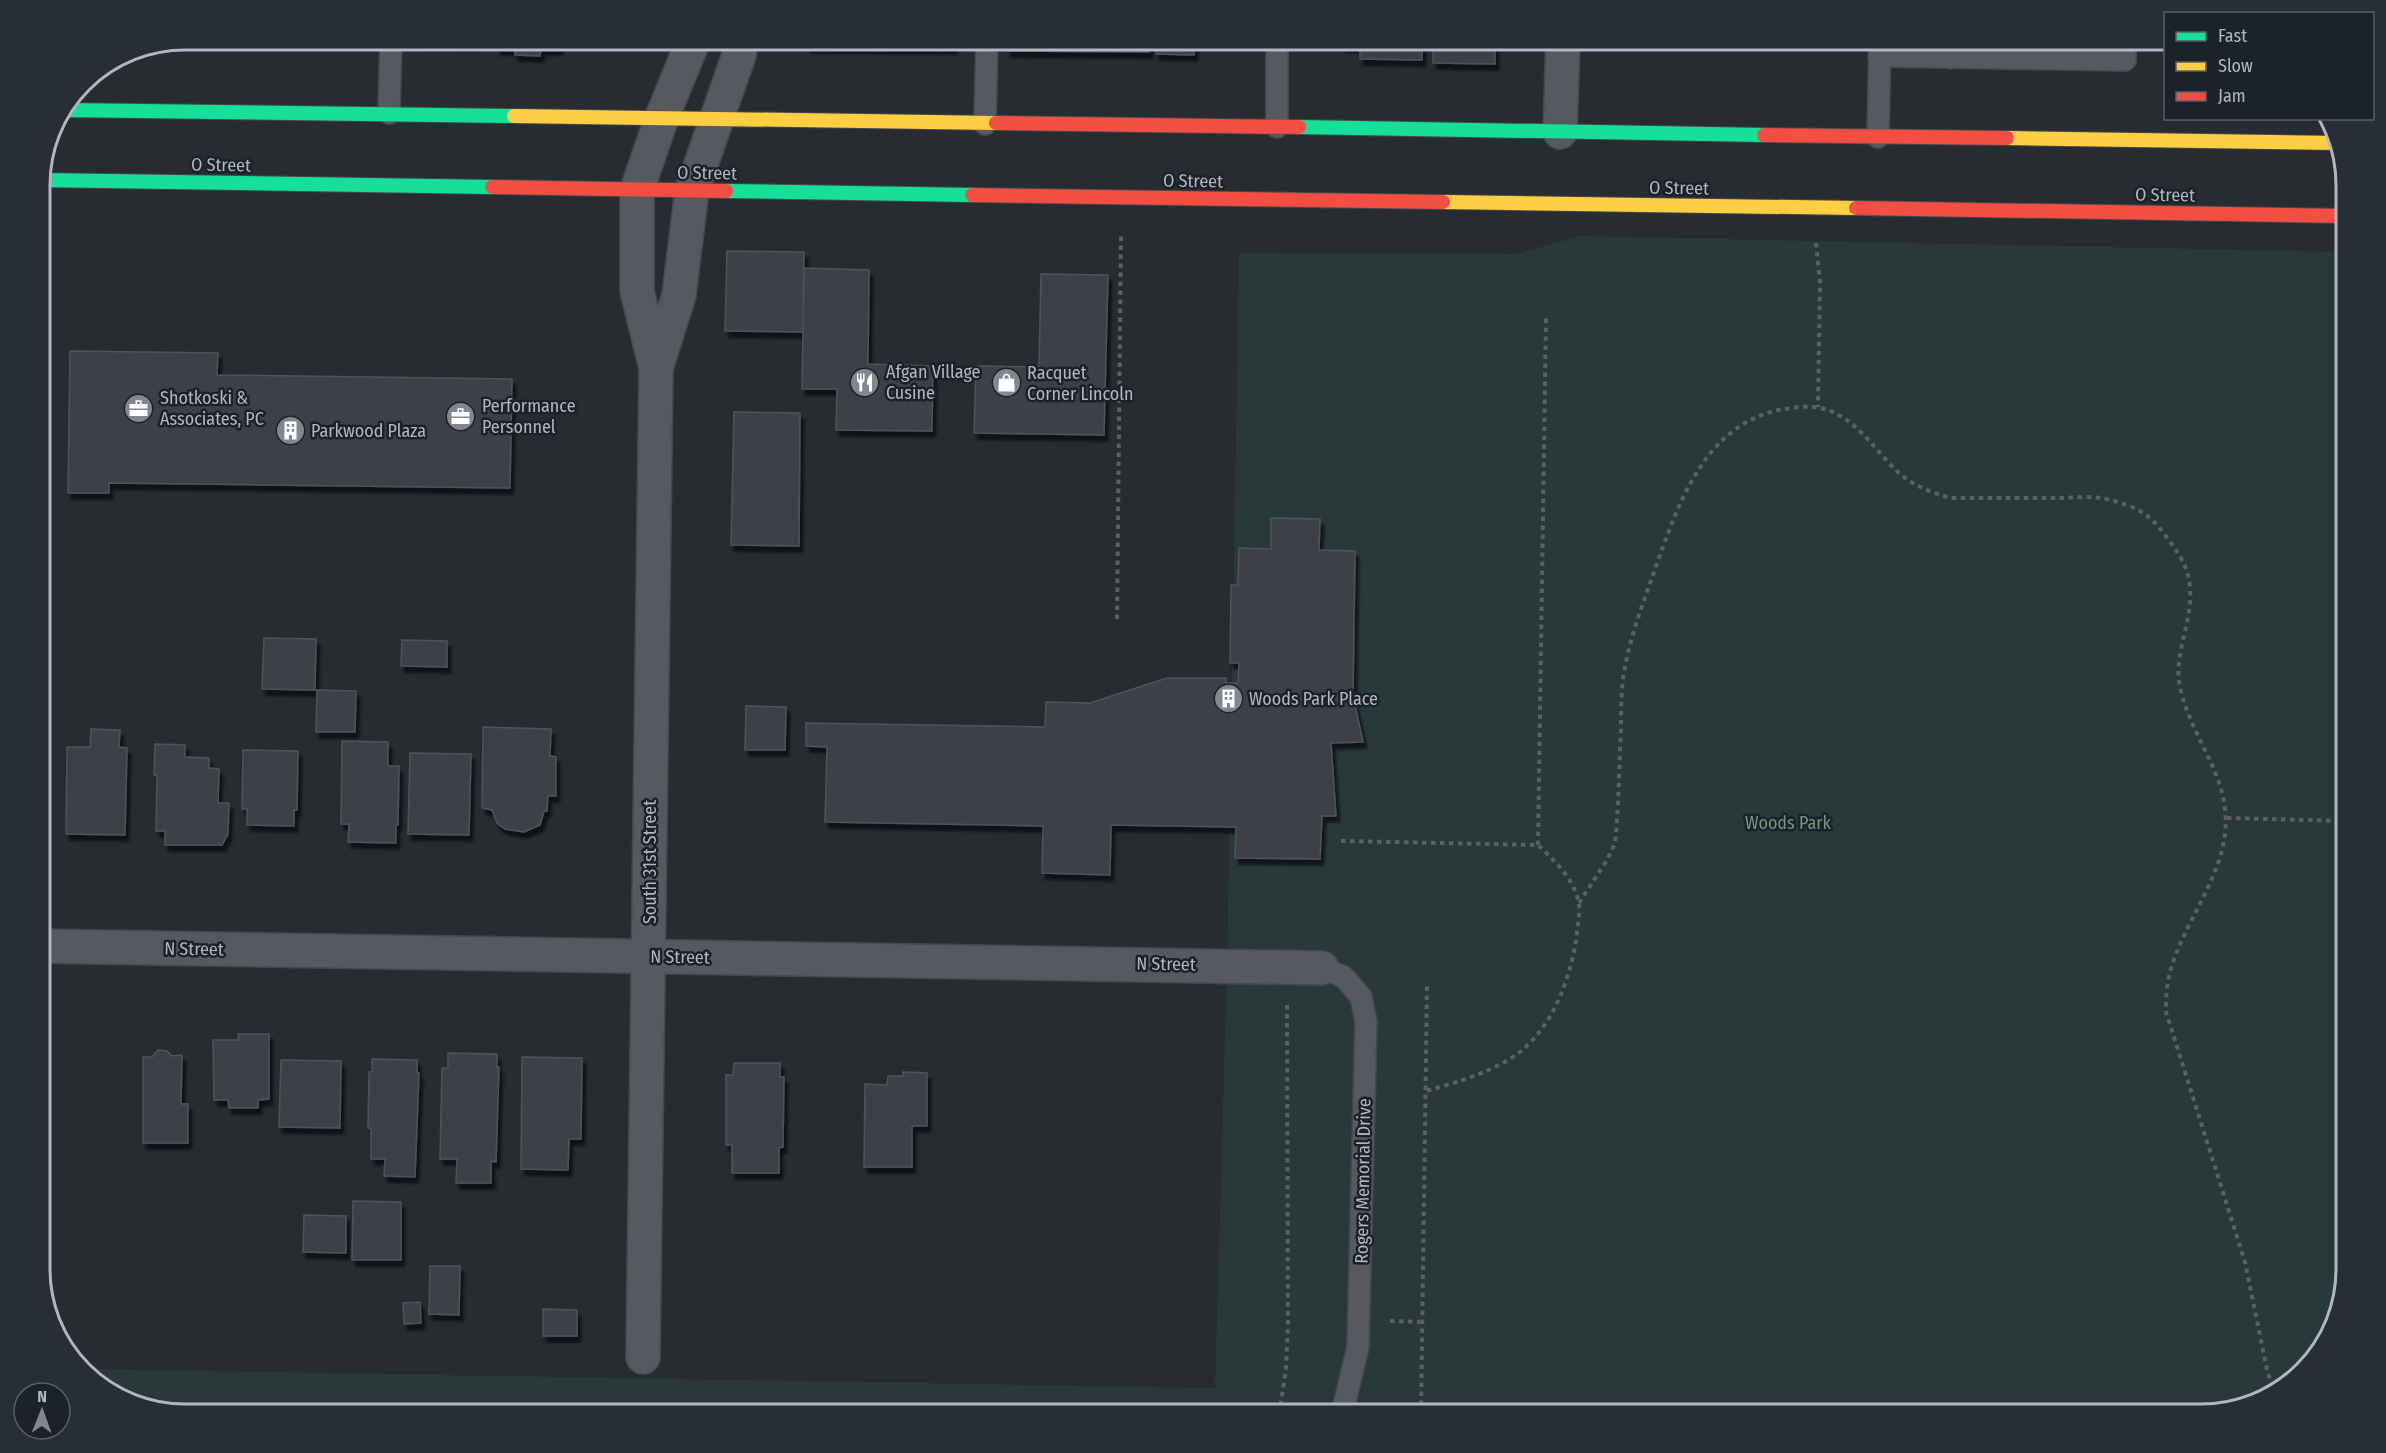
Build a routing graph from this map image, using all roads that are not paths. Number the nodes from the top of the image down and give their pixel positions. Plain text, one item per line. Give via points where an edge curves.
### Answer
1 (391, 50) edge
2 (689, 50) edge
3 (740, 50) edge
4 (987, 50) edge
5 (1277, 50) edge
6 (1563, 50) edge
7 (1880, 50) edge
8 (2045, 50) edge
9 (2125, 50) edge
10 (72, 110) edge
11 (389, 113) junction
12 (662, 117) junction
13 (717, 118) junction
14 (985, 124) junction
15 (1277, 128) junction
16 (1560, 132) junction
17 (1878, 137) junction
18 (2330, 144) edge
19 (50, 180) edge
20 (637, 190) junction
21 (692, 190) junction
22 (2336, 216) edge
23 (656, 368) junction
24 (50, 946) edge
25 (650, 957) junction
26 (1322, 968) joint
27 (643, 1356) dead end
28 (1344, 1404) edge

1 - 11 lane
2 - 12 street, South 31st Street
3 - 13 street, South 31st Street
4 - 14 lane
5 - 15 lane
6 - 16 street
7 - 17 lane
8 - 9 lane via 2125,60
10 - 11 main road
11 - 12 main road
12 - 13 main road
12 - 20 street, South 31st Street
13 - 14 main road
13 - 21 street, South 31st Street
14 - 15 main road
15 - 16 main road
16 - 17 main road
17 - 18 main road
19 - 20 main road, O Street
20 - 21 main road, O Street
20 - 23 street, South 31st Street via 637,291
21 - 22 main road, O Street
21 - 23 street, South 31st Street via 679,295
23 - 25 street, South 31st Street
24 - 25 street, N Street
25 - 26 street, N Street
25 - 27 street, South 31st Street
26 - 28 lane, Rogers Memorial Drive via 1344,977 1361,997 1366,1022 1358,1347

